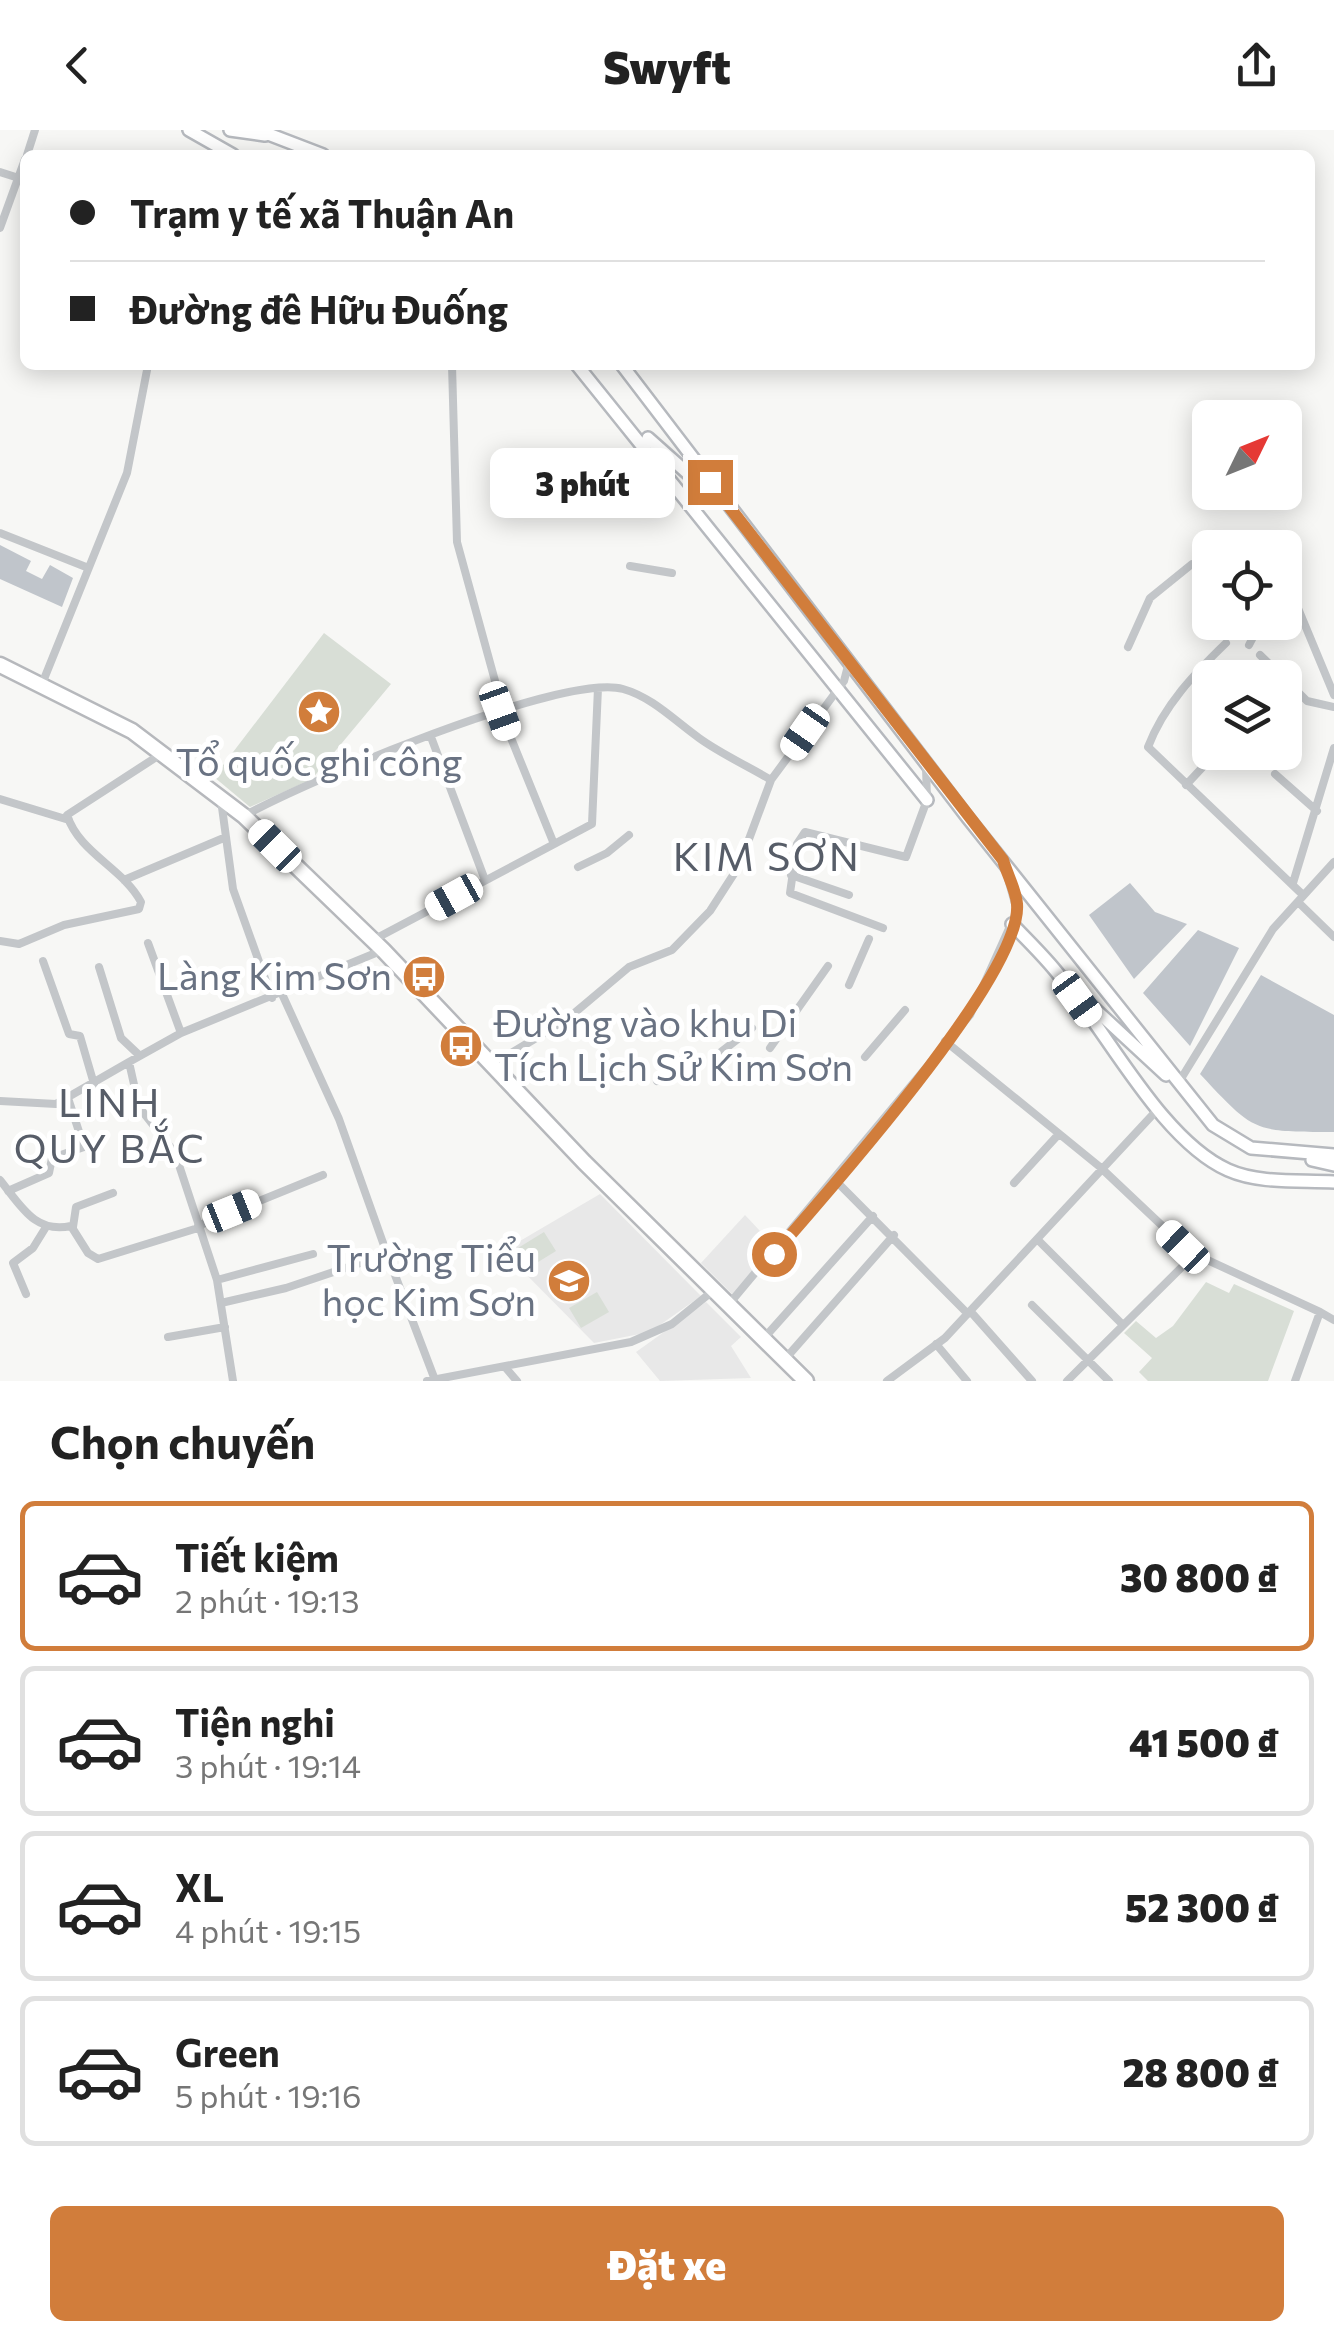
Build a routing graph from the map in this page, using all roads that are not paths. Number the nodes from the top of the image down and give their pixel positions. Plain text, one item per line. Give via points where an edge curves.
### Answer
1 (189, 130) edge
2 (230, 130) edge
3 (263, 133) edge
4 (209, 150) edge
5 (309, 150) edge
6 (20, 181) edge
7 (0, 228) edge
8 (147, 370) edge
9 (452, 370) edge
10 (582, 370) edge
11 (583, 370) edge
12 (626, 370) edge
13 (738, 518) junction
14 (0, 534) edge
15 (1192, 564) edge
16 (630, 566) dead end
17 (86, 567) junction
18 (672, 573) dead end
19 (1302, 620) edge
20 (1251, 640) edge
21 (1226, 643) dead end
22 (1248, 645) dead end
23 (1128, 647) dead end
24 (1260, 655) dead end
25 (1265, 660) edge
26 (849, 662) junction
27 (0, 665) edge
28 (863, 679) junction
29 (42, 684) junction
30 (841, 684) junction
31 (598, 688) junction
32 (1334, 695) edge
33 (1302, 696) edge
34 (1334, 707) edge
35 (501, 710) junction
36 (432, 737) junction
37 (1334, 748) edge
38 (162, 754) junction
39 (926, 762) junction
40 (1200, 770) edge
41 (1275, 774) dead end
42 (771, 780) junction
43 (1186, 785) junction
44 (220, 797) junction
45 (0, 799) edge
46 (927, 800) junction
47 (1316, 812) junction
48 (244, 816) junction
49 (69, 820) junction
50 (629, 834) dead end
51 (226, 837) junction
52 (554, 844) junction
53 (1003, 860) junction
54 (1334, 862) edge
55 (578, 867) dead end
56 (1325, 871) junction
57 (791, 875) junction
58 (124, 880) junction
59 (485, 880) junction
60 (1334, 881) edge
61 (1293, 883) junction
62 (849, 895) dead end
63 (1300, 899) junction
64 (1012, 924) junction
65 (884, 928) dead end
66 (1334, 937) edge
67 (869, 939) dead end
68 (0, 941) edge
69 (148, 943) dead end
70 (378, 945) junction
71 (44, 961) dead end
72 (99, 966) dead end
73 (828, 966) dead end
74 (1060, 976) junction
75 (849, 985) dead end
76 (282, 994) junction
77 (272, 998) junction
78 (905, 1010) dead end
79 (752, 1028) dead end
80 (181, 1034) junction
81 (946, 1042) junction
82 (770, 1048) dead end
83 (722, 1052) dead end
84 (139, 1055) junction
85 (865, 1057) dead end
86 (689, 1060) dead end
87 (129, 1062) junction
88 (493, 1064) junction
89 (657, 1081) dead end
90 (1176, 1082) junction
91 (94, 1084) junction
92 (68, 1098) junction
93 (0, 1101) edge
94 (1158, 1109) junction
95 (1057, 1136) junction
96 (1278, 1153) junction
97 (1334, 1155) edge
98 (1334, 1165) edge
99 (1100, 1168) junction
100 (323, 1175) dead end
101 (0, 1180) edge
102 (836, 1181) junction
103 (1334, 1182) edge
104 (1014, 1184) dead end
105 (8, 1190) junction
106 (112, 1193) dead end
107 (873, 1216) junction
108 (72, 1227) junction
109 (198, 1227) junction
110 (46, 1228) junction
111 (894, 1235) junction
112 (1039, 1241) junction
113 (314, 1254) dead end
114 (386, 1254) junction
115 (1194, 1255) junction
116 (217, 1280) junction
117 (715, 1289) junction
118 (26, 1294) dead end
119 (222, 1302) junction
120 (730, 1304) junction
121 (1032, 1304) dead end
122 (1320, 1312) junction
123 (970, 1313) junction
124 (1334, 1320) edge
125 (1122, 1324) junction
126 (225, 1327) junction
127 (168, 1337) dead end
128 (765, 1337) junction
129 (936, 1344) junction
130 (1088, 1357) junction
131 (786, 1358) junction
132 (505, 1367) junction
133 (431, 1380) edge
134 (233, 1381) edge
135 (517, 1381) edge
136 (806, 1381) edge
137 (887, 1381) edge
138 (967, 1381) edge
139 (1032, 1381) edge
140 (1067, 1381) edge
141 (1109, 1381) edge
142 (1295, 1381) edge

1 - 4 main road
2 - 3 main road
3 - 5 main road
6 - 7 street
8 - 17 street via 127,473
9 - 35 street via 457,542
10 - 30 main road
11 - 13 main road
12 - 13 main road
13 - 26 main road
14 - 17 street
15 - 23 street via 1150,598
16 - 18 street
17 - 29 street
19 - 32 street
20 - 22 street
21 - 43 street via 1158,721 1148,747
24 - 25 street
26 - 28 main road
26 - 30 street
27 - 29 highway
28 - 30 street
28 - 39 main road
29 - 38 highway
30 - 42 street
30 - 46 main road
31 - 35 street
31 - 42 street via 633,692
31 - 52 street via 594,819
33 - 34 street
35 - 36 street
35 - 52 street
36 - 48 street
36 - 59 street
37 - 47 street
38 - 44 highway
38 - 49 street via 69,810
39 - 46 street
39 - 53 main road
40 - 43 street
41 - 47 street
42 - 88 street via 739,866 710,912 672,950 629,967 566,1020
43 - 61 street
44 - 48 highway
44 - 51 street
45 - 49 street
46 - 57 street via 906,856 805,832
47 - 61 street
48 - 70 highway
49 - 58 street via 80,840
50 - 55 street
51 - 58 street
51 - 77 street via 233,889
52 - 59 street
53 - 64 street via 1017,902
53 - 90 main road
54 - 56 street
56 - 60 street
56 - 63 street
57 - 62 street
57 - 65 street via 790,893
58 - 68 street via 141,902 131,913 64,925 18,944
59 - 70 street
61 - 63 street
63 - 66 street
63 - 90 street via 1273,929
64 - 74 main road
64 - 81 street via 982,994
67 - 75 street
69 - 80 street
70 - 76 street
70 - 88 highway
71 - 91 street via 69,1034 80,1036
72 - 84 street via 122,1038
73 - 82 street
74 - 90 main road
74 - 94 main road
76 - 77 street
76 - 114 street via 339,1119
77 - 80 street
78 - 85 street
79 - 83 street
80 - 84 street
81 - 95 street
81 - 102 street
84 - 87 street
86 - 89 street
87 - 91 street
87 - 109 street via 139,1106 175,1153
88 - 117 highway
90 - 96 main road via 1225,1134
91 - 92 street
92 - 93 street via 38,1106
92 - 105 street via 84,1148 48,1160 49,1173
94 - 99 street
94 - 103 main road via 1227,1169
95 - 99 street
95 - 104 street
96 - 97 main road
96 - 98 main road
99 - 112 street
99 - 115 street
100 - 109 street
101 - 105 street
102 - 107 street
102 - 120 street
105 - 110 street
106 - 108 street via 76,1207
107 - 111 street
107 - 128 street
108 - 109 street via 88,1253 102,1259
108 - 110 street
109 - 116 street
110 - 118 street via 13,1263
111 - 123 street
111 - 131 street
112 - 123 street
112 - 125 street
113 - 116 street
114 - 119 street
114 - 133 street
115 - 122 street
115 - 125 street
116 - 119 street
117 - 120 highway
117 - 132 street via 672,1324 631,1342
119 - 126 street
120 - 128 highway
121 - 130 street
122 - 124 street
122 - 142 street
123 - 129 street
123 - 139 street
125 - 130 street
126 - 127 street
126 - 134 street
128 - 131 highway
129 - 137 street
129 - 138 street
130 - 140 street
130 - 141 street
131 - 136 highway
132 - 133 street
132 - 135 street

